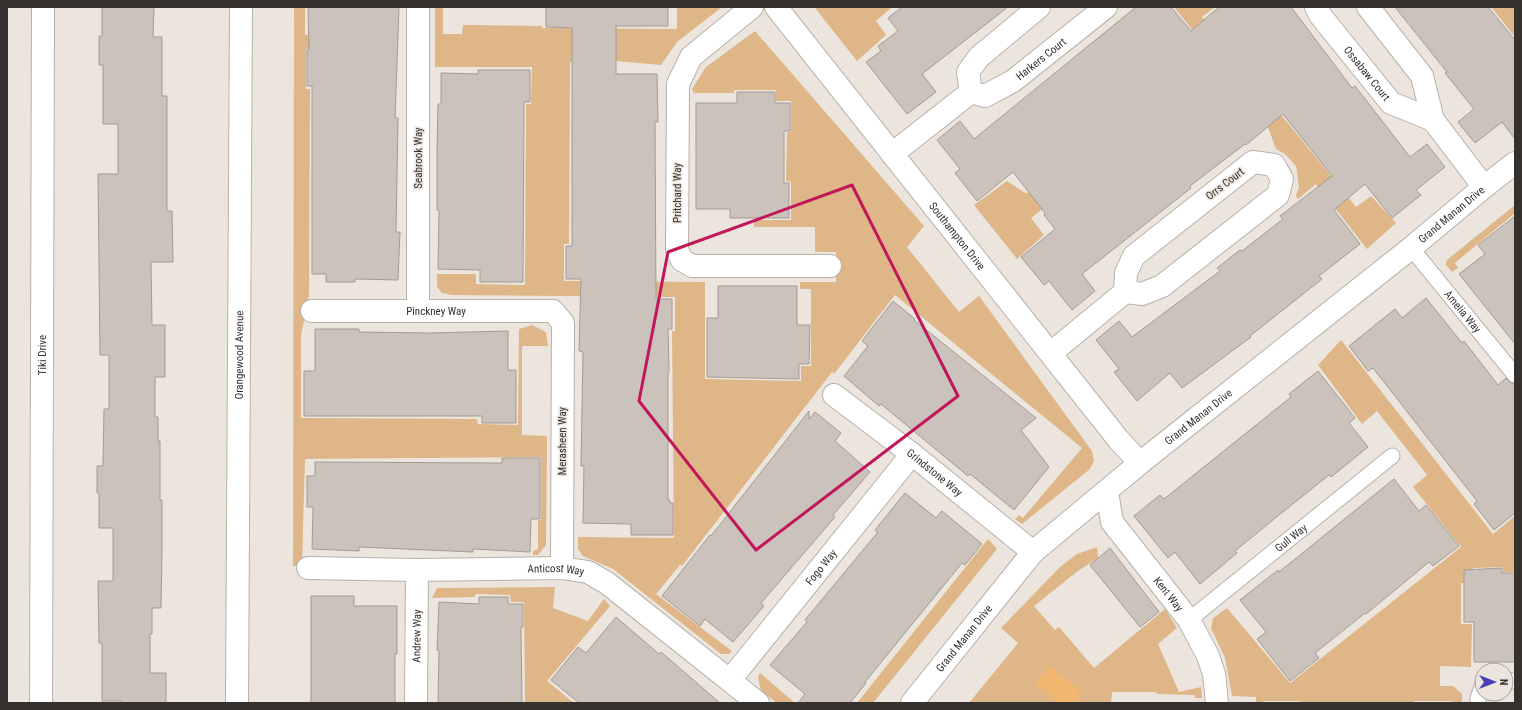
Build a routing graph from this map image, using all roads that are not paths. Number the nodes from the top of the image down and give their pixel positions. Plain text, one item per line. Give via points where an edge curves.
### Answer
1 (44, 7) edge
2 (241, 7) edge
3 (418, 7) edge
4 (752, 7) edge
5 (776, 7) edge
6 (1039, 7) edge
7 (1106, 7) edge
8 (1316, 7) edge
9 (1368, 7) edge
10 (971, 92) junction
11 (1433, 120) junction
12 (892, 154) junction
13 (1515, 163) edge
14 (1484, 187) junction
15 (1411, 248) junction
16 (830, 266) dead end
17 (1125, 292) junction
18 (418, 310) junction
19 (312, 311) dead end
20 (559, 316) joint
21 (1052, 354) junction
22 (1515, 375) edge
23 (834, 395) dead end
24 (912, 454) junction
25 (1392, 456) dead end
26 (1140, 464) junction
27 (1107, 492) junction
28 (1033, 552) junction
29 (308, 568) dead end
30 (562, 568) junction
31 (417, 570) junction
32 (1189, 620) junction
33 (730, 680) junction
34 (41, 703) edge
35 (237, 703) edge
36 (416, 703) edge
37 (758, 703) edge
38 (912, 703) edge
39 (1217, 703) edge

1 - 34 street, Tiki Drive
2 - 35 street, Orangewood Avenue
3 - 18 street, Seabrook Way
4 - 16 street, Pritchard Way via 691,56 678,84 677,250 682,260 692,266
5 - 12 street, Southampton Drive
6 - 10 street via 979,57 968,72
7 - 10 street, Harkers Court via 1013,81 985,96
8 - 11 street, Ossabaw Court via 1391,103
9 - 11 street via 1422,76
10 - 12 street
11 - 14 street
12 - 21 street, Southampton Drive
13 - 14 street, Grand Manan Drive
14 - 15 street, Grand Manan Drive
15 - 22 lane, Amelia Way
15 - 26 street, Grand Manan Drive
17 - 17 street, Orrs Court via 1142,294 1162,286 1278,195 1282,179 1274,166 1253,162 1134,256 1126,273
17 - 21 street
18 - 19 street, Pinckney Way
18 - 20 street, Pinckney Way via 553,311
20 - 30 street, Merasheen Way via 563,323
21 - 26 street, Southampton Drive
23 - 24 street, Grindstone Way
24 - 28 street, Grindstone Way
24 - 33 street, Fogo Way
25 - 32 lane, Gull Way
26 - 27 street, Grand Manan Drive
27 - 28 street, Grand Manan Drive
27 - 32 street, Kent Way via 1112,522
28 - 38 street, Grand Manan Drive
29 - 31 street, Anticost Way
30 - 31 street, Anticost Way
30 - 33 street, Anticost Way via 588,572 607,583
31 - 36 street, Andrew Way
32 - 39 street, Kent Way via 1208,656 1215,680
33 - 37 street, Anticost Way

